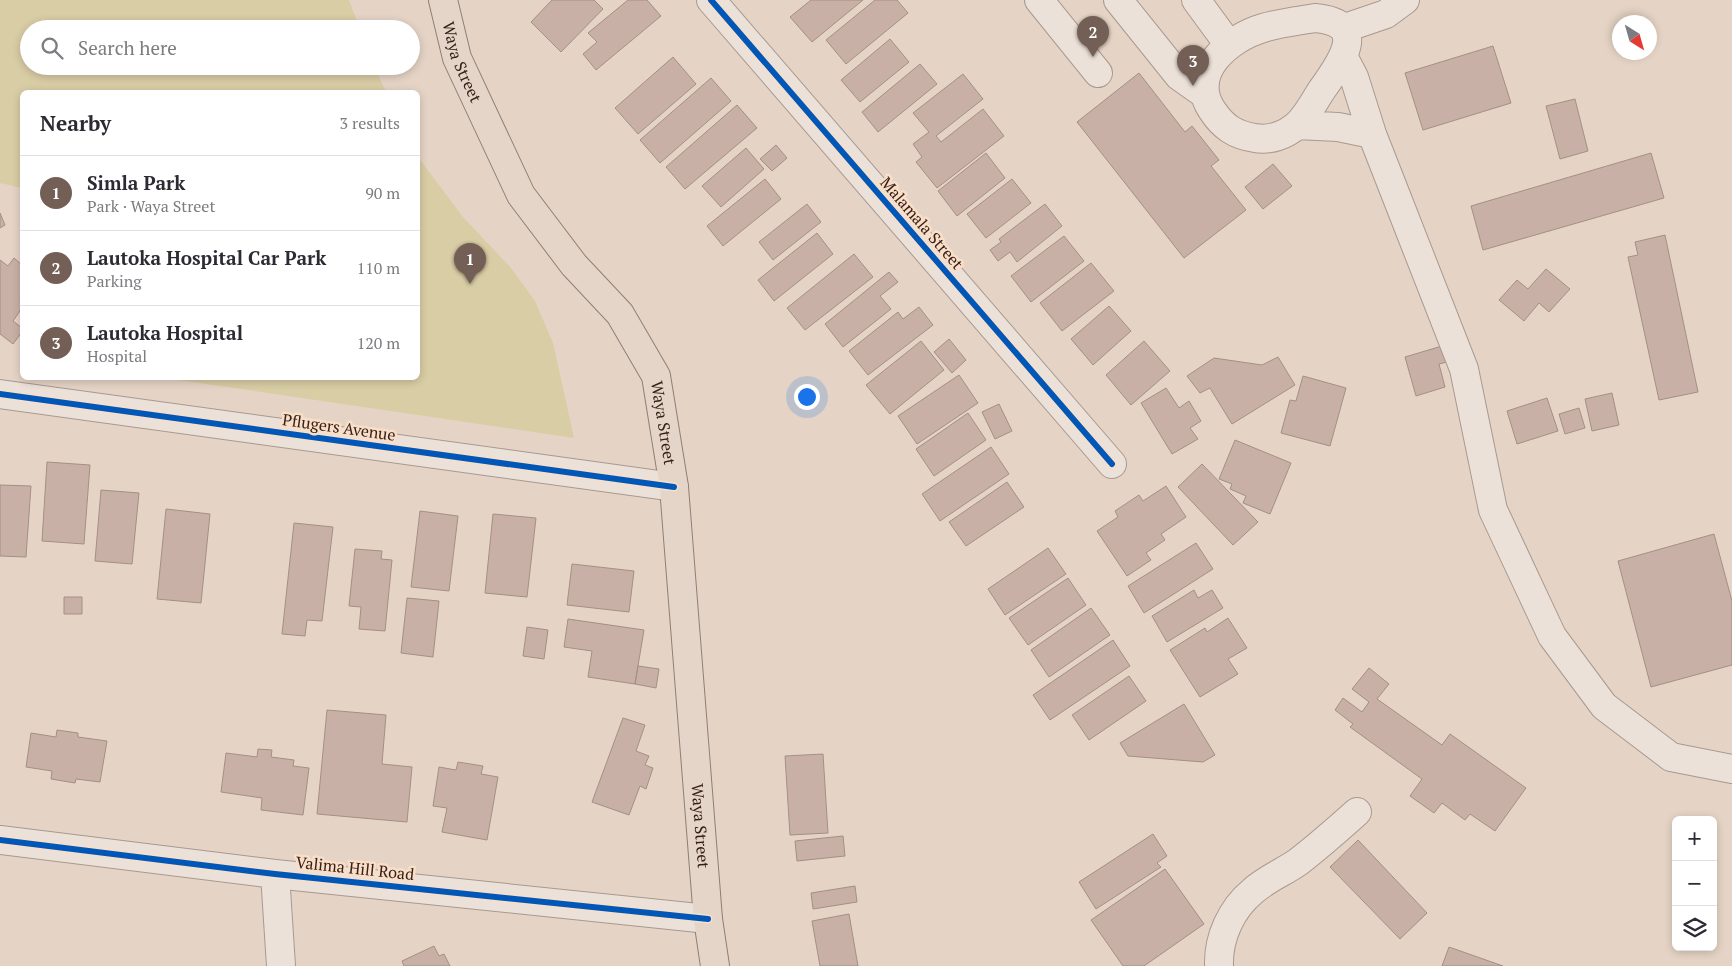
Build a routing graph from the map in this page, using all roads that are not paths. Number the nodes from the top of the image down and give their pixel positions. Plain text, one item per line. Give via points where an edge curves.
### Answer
1 (443, 0) edge
2 (711, 0) edge
3 (1039, 0) edge
4 (1118, 0) edge
5 (1196, 0) edge
6 (1405, 0) edge
7 (1345, 28) junction
8 (1229, 46) junction
9 (1344, 58) junction
10 (1098, 73) dead end
11 (1203, 93) junction
12 (1297, 125) junction
13 (1372, 134) junction
14 (0, 394) edge
15 (1112, 464) dead end
16 (674, 487) junction
17 (1732, 769) edge
18 (1357, 812) dead end
19 (0, 840) edge
20 (275, 874) junction
21 (708, 919) junction
22 (281, 966) edge
23 (714, 966) edge
24 (1219, 966) edge

1 - 16 main road, Waya Street via 457,58 521,195 574,264 620,314 656,376
2 - 15 street, Malamala Street
3 - 10 street
4 - 11 street via 1179,76
5 - 8 street
6 - 7 street via 1386,14
7 - 8 street via 1333,20 1315,18 1262,28
7 - 9 street via 1348,40
8 - 11 street via 1215,58 1206,73
9 - 12 street
9 - 13 street via 1354,77
11 - 12 street via 1218,120 1236,135 1258,139 1279,136
12 - 13 street via 1338,127
13 - 17 street via 1464,369 1493,510 1552,636 1604,706 1672,757
14 - 16 street, Pflugers Avenue
16 - 21 main road, Waya Street
18 - 24 street via 1298,862 1254,890 1243,901 1226,927
19 - 20 street, Valima Hill Road
20 - 21 street, Valima Hill Road
20 - 22 street
21 - 23 main road, Waya Street

